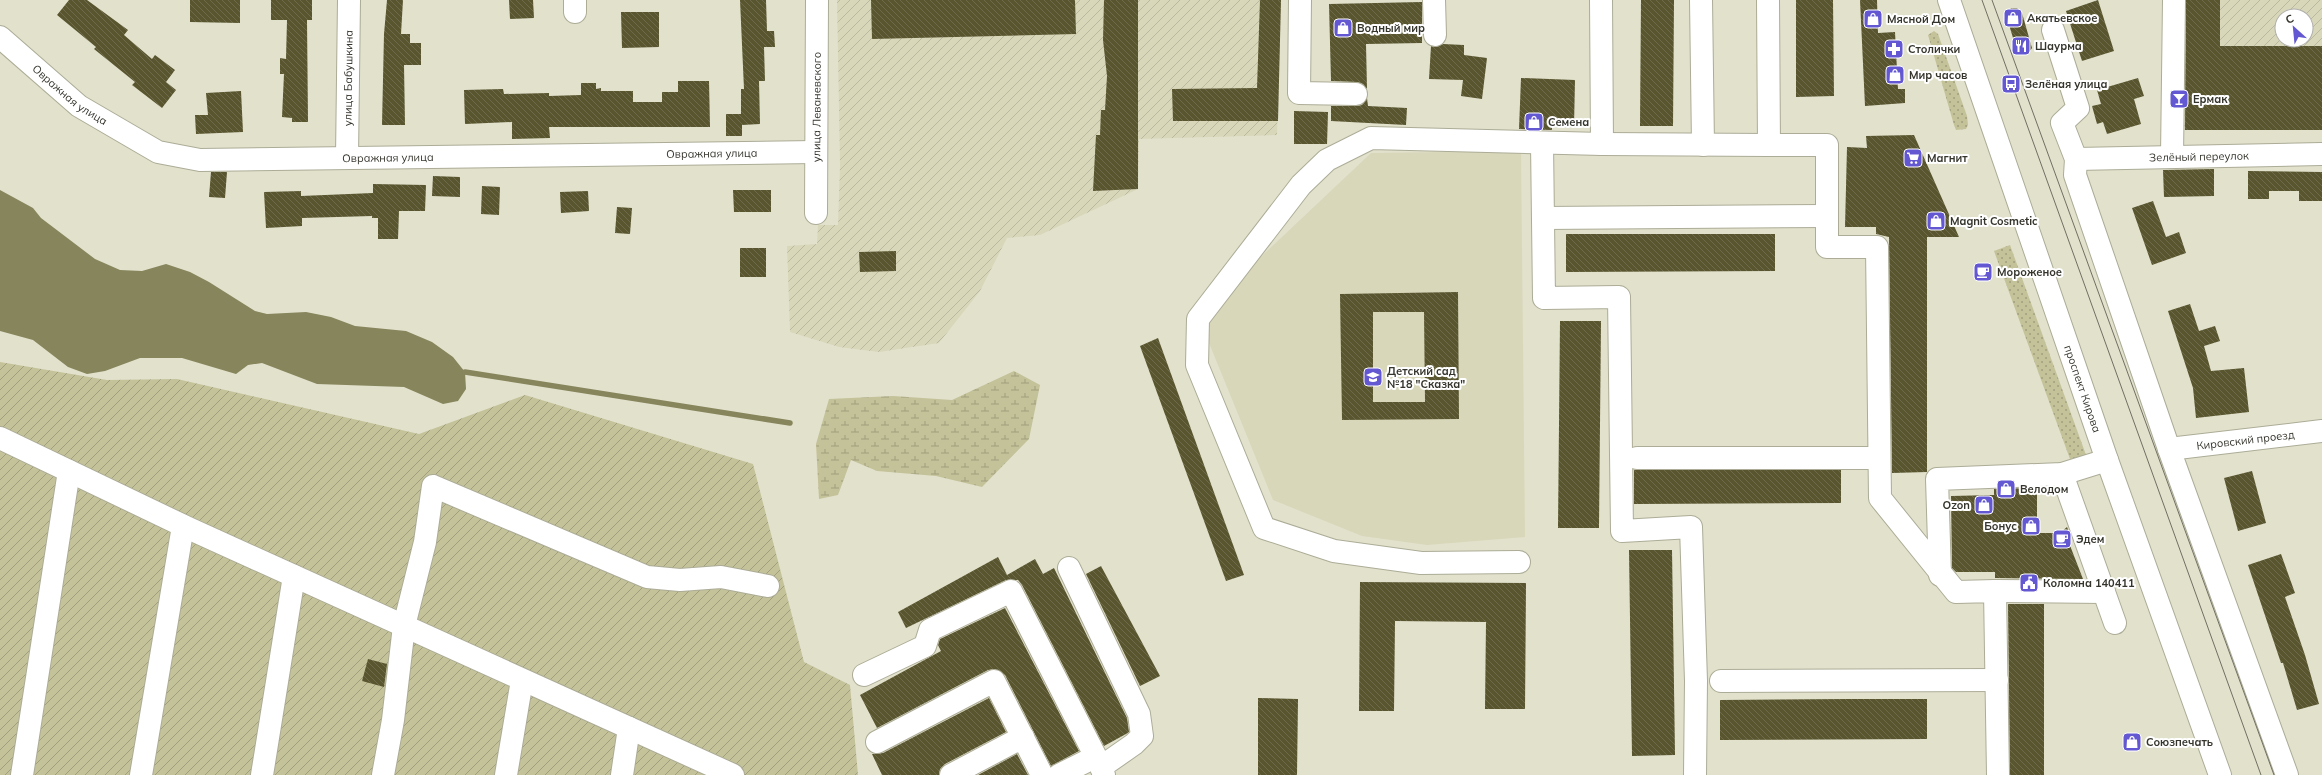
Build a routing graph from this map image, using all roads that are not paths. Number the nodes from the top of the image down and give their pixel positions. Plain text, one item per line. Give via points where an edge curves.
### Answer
1 (349, 0) edge
2 (817, 0) edge
3 (1300, 0) edge
4 (1434, 0) edge
5 (1601, 0) edge
6 (1701, 0) edge
7 (1768, 0) edge
8 (1949, 0) edge
9 (2174, 0) edge
10 (2053, 30) dead end
11 (1435, 35) dead end
12 (0, 37) edge
13 (1356, 94) dead end
14 (1542, 143) junction
15 (1602, 144) junction
16 (1703, 145) junction
17 (1769, 145) junction
18 (816, 152) junction
19 (2322, 154) edge
20 (2172, 156) junction
21 (347, 157) junction
22 (2076, 160) junction
23 (816, 213) dead end
24 (1828, 216) junction
25 (1543, 218) junction
26 (2322, 431) edge
27 (0, 438) edge
28 (2169, 449) junction
29 (1637, 458) dead end
30 (1879, 458) junction
31 (2107, 460) junction
32 (69, 471) junction
33 (2062, 474) junction
34 (183, 526) junction
35 (1519, 562) dead end
36 (1070, 568) dead end
37 (1940, 575) junction
38 (294, 576) junction
39 (768, 586) dead end
40 (1995, 591) junction
41 (2104, 592) junction
42 (2115, 623) dead end
43 (404, 626) junction
44 (864, 675) dead end
45 (522, 680) junction
46 (1997, 680) junction
47 (1721, 682) dead end
48 (629, 728) junction
49 (1023, 737) junction
50 (877, 742) dead end
51 (1100, 766) edge
52 (22, 775) edge
53 (141, 775) edge
54 (262, 775) edge
55 (383, 775) edge
56 (506, 775) edge
57 (622, 775) edge
58 (733, 775) edge
59 (951, 775) edge
60 (1042, 775) edge
61 (1059, 775) edge
62 (1694, 775) edge
63 (1998, 775) edge
64 (2220, 775) edge
65 (2287, 775) edge

1 - 21 street, улица Бабушкина
2 - 18 street, улица Леваневского
3 - 13 street via 1299,93
4 - 11 street
5 - 15 street
6 - 16 street
7 - 17 street
8 - 31 street, проспект Кирова
9 - 20 street
10 - 22 street via 2078,108 2062,123
12 - 21 street, Овражная улица via 79,106 158,152 200,160
14 - 15 street
14 - 25 street
14 - 35 street via 1371,138 1327,160 1301,185 1198,319 1197,365 1264,528 1334,551 1421,563
15 - 16 street
16 - 17 street
17 - 24 street via 1827,145
18 - 21 street, Овражная улица
18 - 23 street, улица Леваневского
19 - 20 street, Зелёный переулок
20 - 22 street, Зелёный переулок
22 - 28 street via 2075,175
24 - 25 street
24 - 30 street via 1827,247 1877,247
25 - 62 street via 1544,298 1619,297 1622,531 1692,527 1696,681
26 - 28 street, Кировский проезд
27 - 32 street
28 - 65 street
29 - 30 street
30 - 37 street via 1880,498
31 - 33 street
31 - 64 street, проспект Кирова
32 - 34 street
32 - 52 street
33 - 37 street via 1937,479
33 - 41 street
34 - 38 street
34 - 53 street
36 - 51 street via 1139,714 1142,736
37 - 40 street via 1956,592
38 - 43 street
38 - 54 street
39 - 43 street via 721,577 680,580 647,577 434,486 425,542
40 - 41 street
40 - 46 street
41 - 42 street
43 - 45 street
43 - 55 street via 393,720
44 - 51 street via 925,646 930,630 1011,591
45 - 48 street
45 - 56 street
46 - 47 street
46 - 63 street
48 - 57 street
48 - 58 street
49 - 50 street via 994,681
49 - 59 street
49 - 60 street
51 - 61 street

